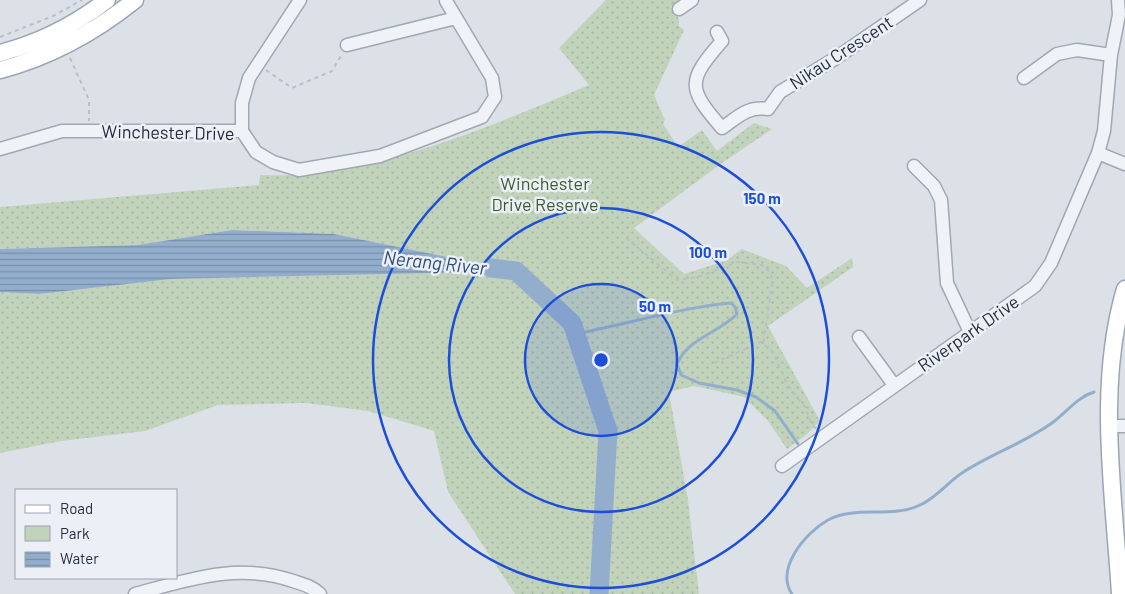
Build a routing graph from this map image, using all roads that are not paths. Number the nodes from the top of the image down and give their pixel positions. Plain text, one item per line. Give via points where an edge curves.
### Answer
1 (107, 0) edge
2 (135, 0) edge
3 (300, 0) edge
4 (692, 0) edge
5 (920, 0) edge
6 (1118, 0) edge
7 (446, 1) dead end
8 (679, 9) dead end
9 (456, 18) junction
10 (717, 32) dead end
11 (347, 45) road end
12 (0, 53) edge
13 (1111, 55) junction
14 (0, 70) edge
15 (1024, 78) dead end
16 (242, 131) junction
17 (0, 149) edge
18 (1098, 153) junction
19 (1125, 164) edge
20 (914, 166) dead end
21 (1125, 289) edge
22 (970, 332) junction
23 (859, 337) dead end
24 (894, 385) junction
25 (1117, 426) edge
26 (782, 466) dead end
27 (135, 594) edge
28 (320, 594) edge
29 (1120, 594) edge

1 - 12 main road via 47,36
2 - 14 main road via 64,47
3 - 16 street via 249,78 242,103
4 - 8 street
5 - 10 street, Nikau Crescent via 780,92 768,109 756,107 747,110 722,128 700,103 695,78 722,41
6 - 13 street, Riverpark Drive via 1119,15
7 - 9 street, Winchester Drive
9 - 11 street
9 - 16 street, Winchester Drive via 492,78 495,97 482,117 380,156 299,170 273,162 256,152
13 - 15 street via 1077,50 1057,54
13 - 18 street, Riverpark Drive via 1104,131
16 - 17 street, Winchester Drive via 62,131
18 - 19 street
18 - 22 street, Riverpark Drive via 1051,263 1035,286
20 - 22 street via 934,186 941,200 947,283
21 - 25 main road via 1115,339
22 - 24 street, Riverpark Drive
23 - 24 street
24 - 26 street, Riverpark Drive
25 - 29 main road via 1110,472
27 - 28 street via 209,574 249,572 286,579 314,588

